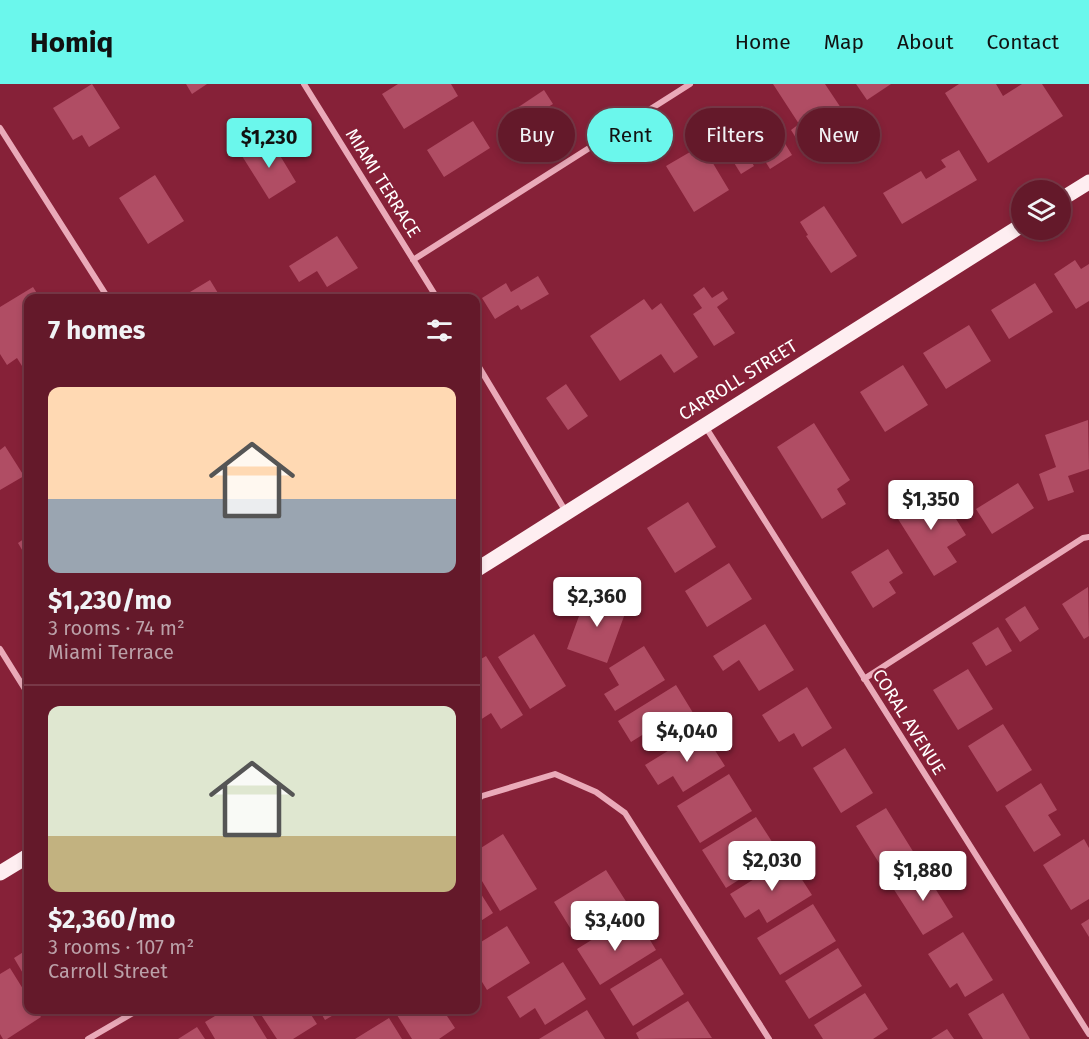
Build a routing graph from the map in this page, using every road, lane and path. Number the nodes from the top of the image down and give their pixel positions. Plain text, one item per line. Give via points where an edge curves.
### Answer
1 (303, 84) edge
2 (690, 84) edge
3 (0, 128) edge
4 (1089, 182) edge
5 (1071, 193) edge
6 (1011, 232) edge
7 (413, 260) junction
8 (105, 294) edge
9 (434, 294) edge
10 (480, 370) edge
11 (704, 425) junction
12 (566, 512) junction
13 (1089, 537) edge
14 (480, 567) edge
15 (0, 650) edge
16 (864, 679) junction
17 (24, 688) edge
18 (480, 797) edge
19 (24, 858) edge
20 (0, 873) edge
21 (131, 1014) edge
22 (1089, 1034) edge
23 (88, 1039) edge
24 (769, 1039) edge

1 - 7 street, MIAMI TERRACE
2 - 7 street
3 - 8 street
4 - 5 main road
6 - 11 main road, CARROLL STREET
7 - 9 street, MIAMI TERRACE
10 - 12 street
11 - 12 main road, CARROLL STREET
11 - 16 street, CORAL AVENUE
12 - 14 main road, CARROLL STREET
13 - 16 street
15 - 17 street
16 - 22 street, CORAL AVENUE
18 - 24 street via 555,774 596,792 625,813
19 - 20 main road
21 - 23 street

